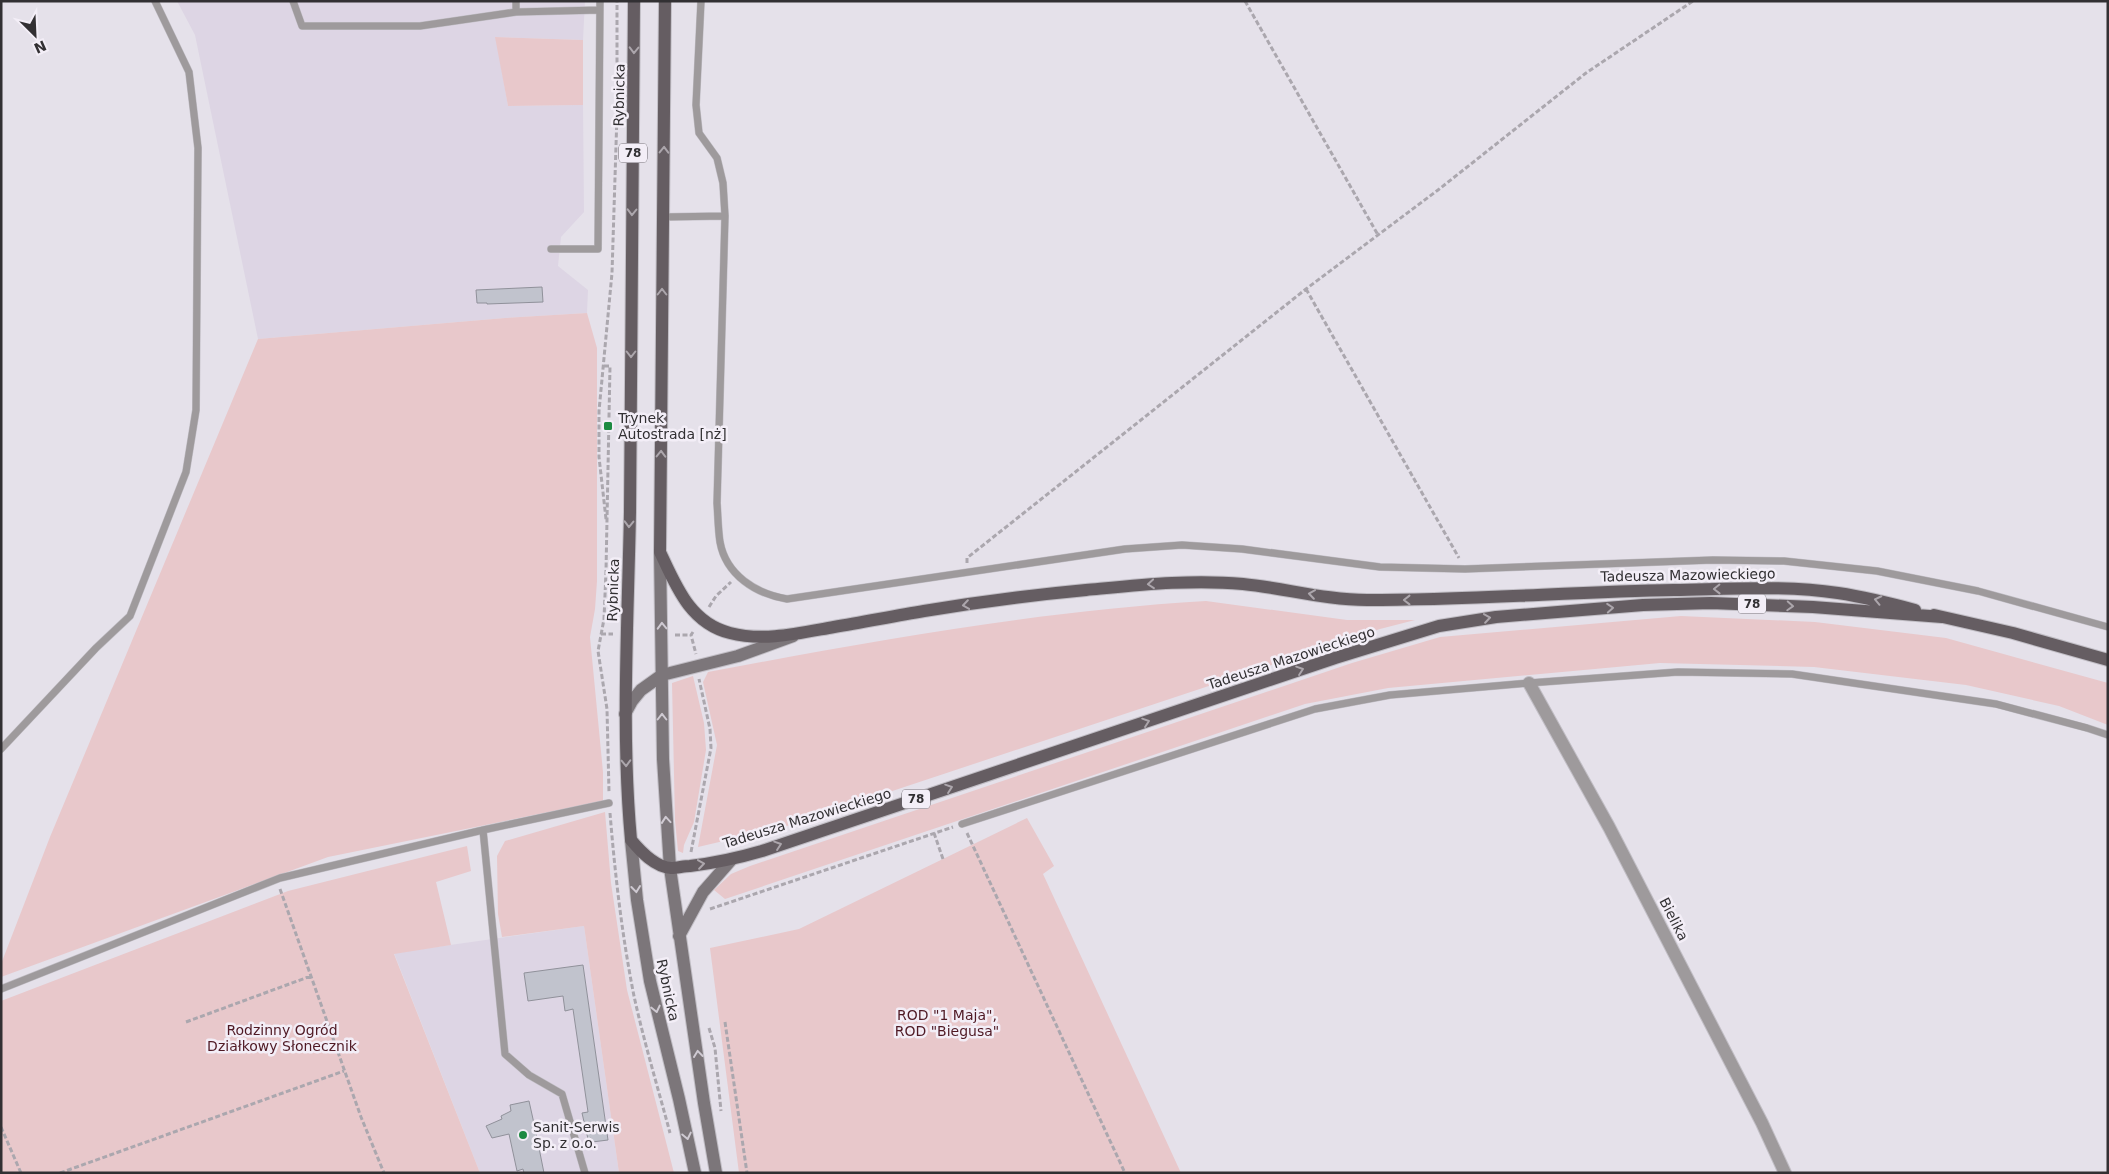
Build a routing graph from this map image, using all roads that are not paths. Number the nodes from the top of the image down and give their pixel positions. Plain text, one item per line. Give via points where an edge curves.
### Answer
1 (155, 1) edge
2 (293, 1) edge
3 (516, 1) edge
4 (600, 1) edge
5 (634, 1) edge
6 (665, 1) edge
7 (701, 1) edge
8 (600, 10) junction
9 (516, 12) junction
10 (725, 216) junction
11 (663, 217) junction
12 (551, 250) dead end
13 (660, 552) junction
14 (1942, 617) junction
15 (2108, 627) edge
16 (796, 635) junction
17 (2108, 660) edge
18 (662, 675) junction
19 (1529, 683) junction
20 (625, 714) junction
21 (2108, 735) edge
22 (1, 749) edge
23 (609, 803) dead end
24 (962, 824) road end
25 (483, 830) junction
26 (631, 840) junction
27 (732, 859) junction
28 (670, 868) junction
29 (680, 936) junction
30 (1, 989) edge
31 (585, 1173) edge
32 (695, 1173) edge
33 (716, 1173) edge
34 (1785, 1173) edge

1 - 22 lane via 189,72 198,148 196,410 186,472 130,616
2 - 9 lane via 302,26 420,26
3 - 9 lane
4 - 8 lane
5 -> 20 main road, Rybnicka / 78
11 -> 6 main road, 78
7 - 10 lane via 696,105 699,133 717,158 723,183
8 - 9 lane
8 - 12 lane via 598,249
10 - 11 lane
10 - 15 lane via 716,503 720,543 738,576 768,596 787,599 1125,549 1182,545 1242,549 1380,567 1465,569 1713,560 1784,561 1877,571 1978,592
13 -> 11 main road, Rybnicka / 78
13 - 16 main road, 78 via 683,598 707,623 736,635
18 -> 13 main road, Rybnicka
14 -> 16 main road, Tadeusza Mazowieckiego / 78 via 1837,592 1789,588 1625,591 1454,600 1361,600 1246,584 1195,582 1014,598
14 - 17 main road, Tadeusza Mazowieckiego / 78
27 -> 14 main road, Tadeusza Mazowieckiego / 78 via 1439,626 1496,617 1711,603
16 - 18 main road, Tadeusza Mazowieckiego via 738,656
18 - 20 main road via 641,690
28 -> 18 main road, Rybnicka via 663,777
19 - 21 lane via 1678,672 1792,674 1996,704
19 - 24 lane via 1390,696 1315,709
19 - 34 street, Bielika via 1609,827
20 -> 26 main road, Rybnicka / 78
23 - 25 lane
25 - 30 lane via 276,879
25 - 31 lane via 505,1054 529,1074 562,1094
26 - 28 main road via 652,860
26 -> 32 main road, Rybnicka via 650,981
28 -> 27 main road, Tadeusza Mazowieckiego / 78
27 - 29 main road via 703,892
28 - 29 main road, Rybnicka
33 -> 29 main road, Rybnicka

